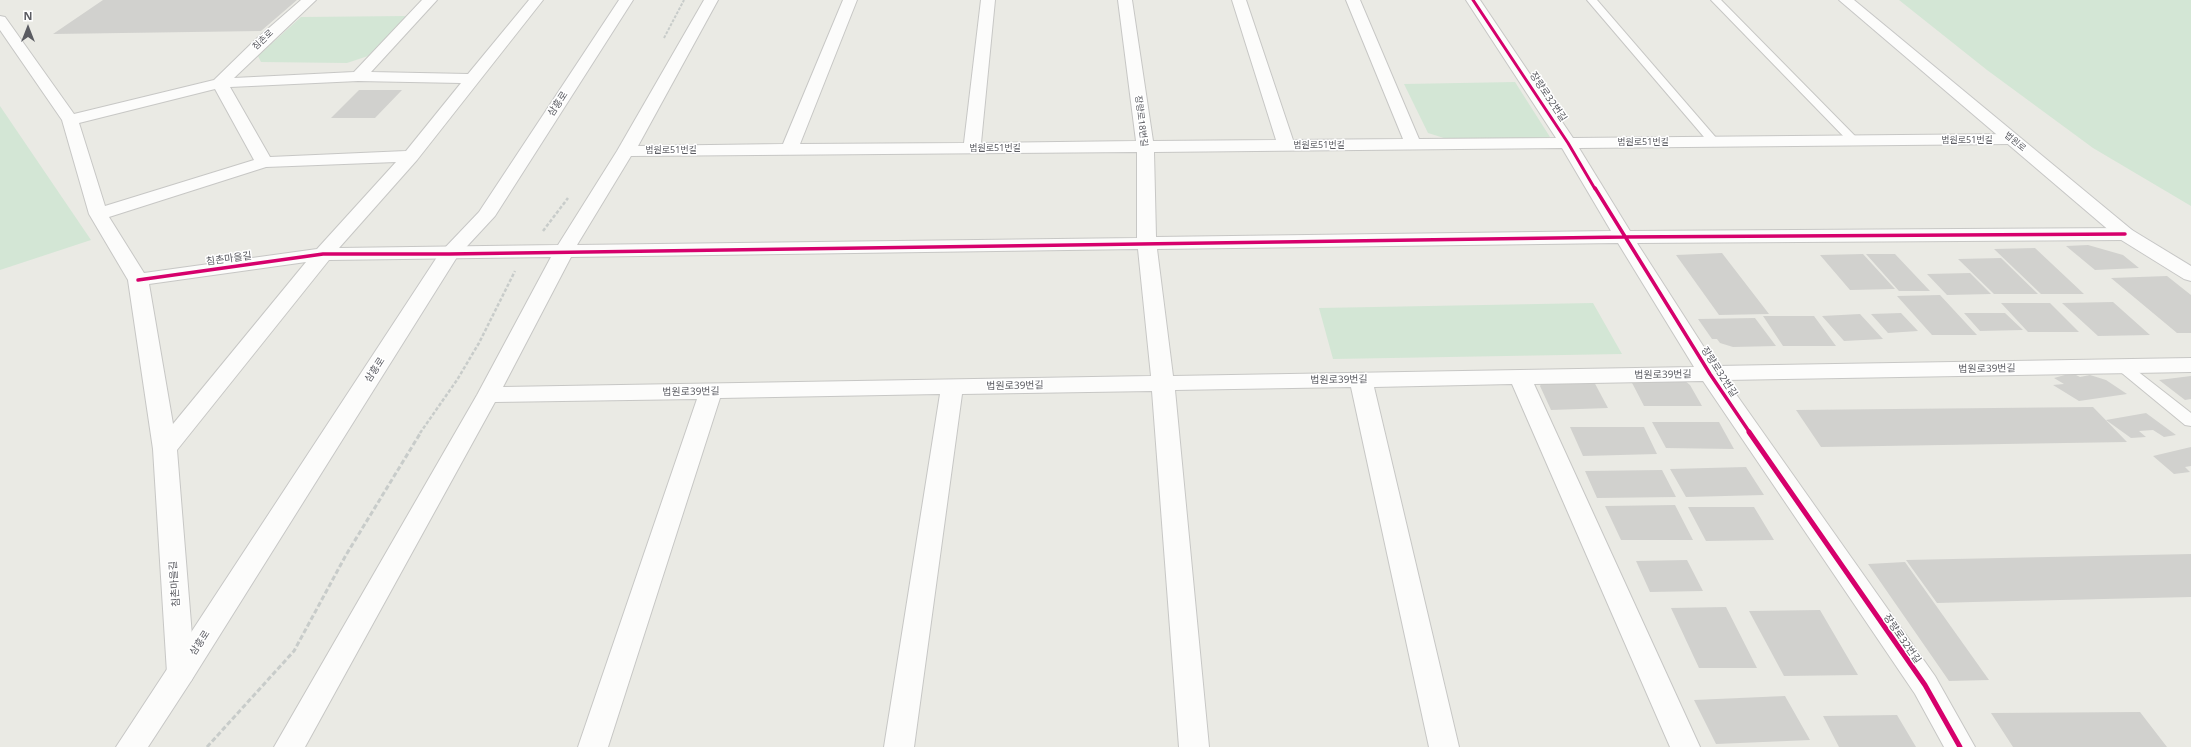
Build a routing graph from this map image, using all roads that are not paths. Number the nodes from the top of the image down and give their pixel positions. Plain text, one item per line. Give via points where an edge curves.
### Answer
1 (309, 0) edge
2 (430, 0) edge
3 (536, 0) edge
4 (626, 0) edge
5 (711, 0) edge
6 (850, 0) edge
7 (988, 0) edge
8 (1125, 0) edge
9 (1239, 0) edge
10 (1353, 0) edge
11 (1473, 0) edge
12 (1592, 0) edge
13 (1716, 0) edge
14 (1846, 0) edge
15 (0, 20) edge
16 (358, 76) junction
17 (474, 79) junction
18 (220, 82) junction
19 (70, 120) junction
20 (2012, 139) junction
21 (1854, 141) junction
22 (1714, 142) junction
23 (1568, 143) junction
24 (1413, 144) junction
25 (1144, 146) junction
26 (1286, 146) junction
27 (972, 148) junction
28 (790, 150) junction
29 (626, 151) junction
30 (411, 156) junction
31 (264, 162) junction
32 (98, 214) junction
33 (2125, 234) junction
34 (1624, 237) junction
35 (1147, 244) junction
36 (564, 251) junction
37 (322, 254) junction
38 (449, 254) junction
39 (2191, 275) edge
40 (138, 280) junction
41 (2191, 365) edge
42 (2122, 366) junction
43 (1710, 374) junction
44 (1520, 377) junction
45 (1361, 380) junction
46 (1163, 384) junction
47 (952, 387) junction
48 (711, 391) junction
49 (488, 395) junction
50 (2191, 421) edge
51 (165, 449) junction
52 (181, 673) junction
53 (131, 747) edge
54 (289, 747) edge
55 (593, 747) edge
56 (899, 747) edge
57 (1194, 747) edge
58 (1444, 747) edge
59 (1685, 747) edge
60 (1960, 747) edge

1 - 18 street, 침촌로
2 - 16 street
3 - 17 street
4 - 38 street, 삼흥로 via 486,216
5 - 29 street
6 - 28 street
7 - 27 street
8 - 25 street, 장량로18번길
9 - 26 street
10 - 24 street
11 - 23 street, 장량로32번길
12 - 22 lane
13 - 21 lane
14 - 20 street, 법원로
15 - 19 street, 침촌마을길
16 - 17 street
16 - 18 street
17 - 30 street
18 - 19 street
18 - 31 street
19 - 32 street, 침촌마을길
20 - 21 street, 법원로51번길
20 - 33 street, 법원로
21 - 22 street, 법원로51번길
22 - 23 street, 법원로51번길
23 - 24 street, 법원로51번길
23 - 34 street, 장량로32번길
24 - 26 street, 법원로51번길
25 - 26 street, 법원로51번길
25 - 27 street, 법원로51번길
25 - 35 street, 장량로18번길
27 - 28 street, 법원로51번길
28 - 29 street, 법원로51번길
29 - 36 street
30 - 31 street
30 - 37 street
31 - 32 street
32 - 40 street, 침촌마을길
33 - 34 street, 침촌마을길
33 - 39 street, 법원로
34 - 35 street, 침촌마을길
34 - 43 street, 장량로32번길
35 - 36 street, 침촌마을길
35 - 46 street, 장량로18번길
36 - 38 street, 침촌마을길
36 - 49 street
37 - 38 street, 침촌마을길
37 - 40 street, 침촌마을길
37 - 51 street
38 - 52 street, 삼흥로
40 - 51 street, 침촌마을길
41 - 42 street, 법원로39번길
42 - 43 street, 법원로39번길
42 - 50 lane
43 - 44 street, 법원로39번길
43 - 60 street, 장량로32번길 via 1925,685
44 - 45 street, 법원로39번길
44 - 59 street
45 - 46 street, 법원로39번길
45 - 58 street
46 - 47 street, 법원로39번길
46 - 57 street, 장량로18번길
47 - 48 street, 법원로39번길
47 - 56 street
48 - 49 street, 법원로39번길
48 - 55 street
49 - 54 street
51 - 52 street, 침촌마을길
52 - 53 street, 삼흥로

